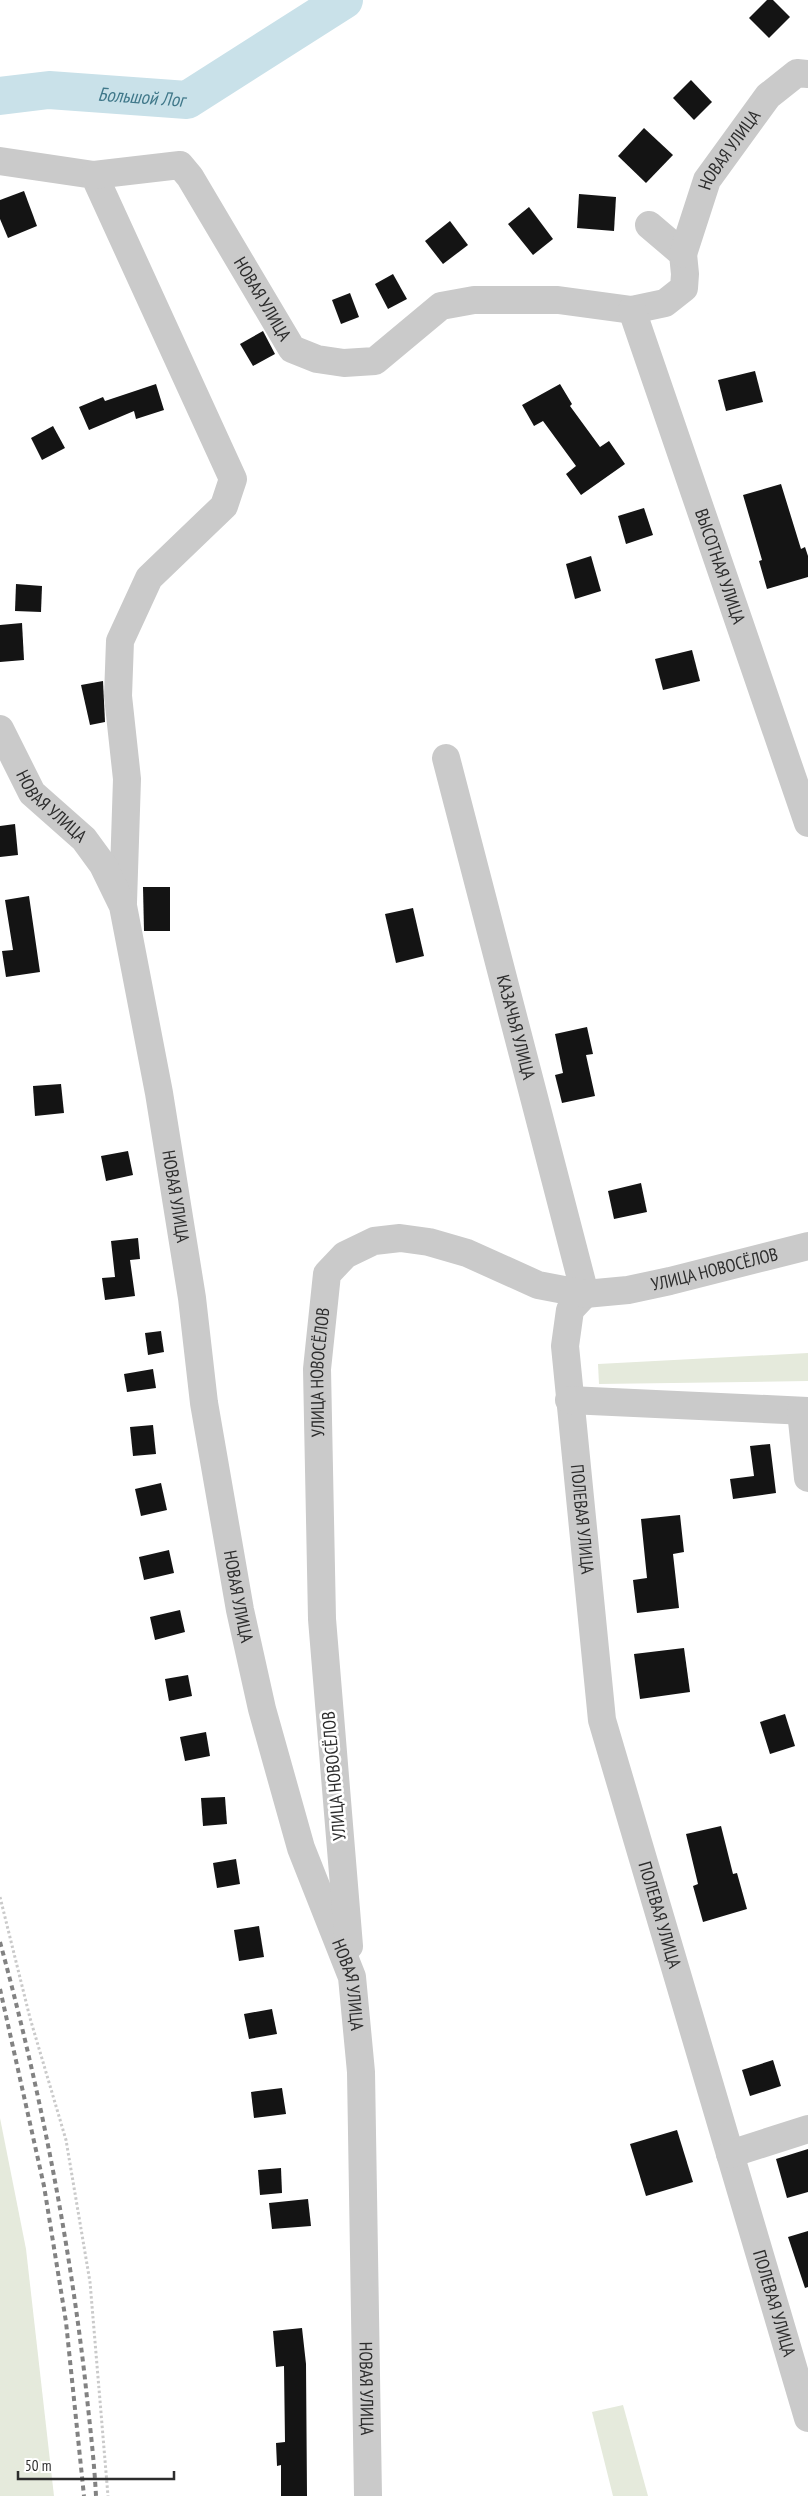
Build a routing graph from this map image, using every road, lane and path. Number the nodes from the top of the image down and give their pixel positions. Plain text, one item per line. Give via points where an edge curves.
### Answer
1 (808, 74) edge
2 (0, 161) edge
3 (94, 175) junction
4 (649, 225) dead end
5 (683, 254) junction
6 (632, 310) junction
7 (0, 729) edge
8 (446, 758) dead end
9 (808, 823) edge
10 (123, 906) junction
11 (808, 1246) edge
12 (585, 1294) junction
13 (569, 1400) junction
14 (804, 1411) edge
15 (808, 1478) edge
16 (0, 1897) edge
17 (352, 1977) junction
18 (808, 2128) edge
19 (730, 2154) junction
20 (808, 2418) edge
21 (108, 2496) edge
22 (368, 2496) edge

1 - 5 street, НОВАЯ УЛИЦА via 796,73 768,96 707,180
2 - 3 street, НОВАЯ УЛИЦА
3 - 6 street, НОВАЯ УЛИЦА via 180,165 292,349 317,359 344,363 375,361 442,306 474,300 558,300
3 - 10 street via 233,479 224,506 149,578 120,641 118,696 127,780
4 - 5 street
5 - 6 street, НОВАЯ УЛИЦА via 684,288 665,303
6 - 9 street, ВЫСОТНАЯ УЛИЦА
7 - 10 street, НОВАЯ УЛИЦА via 32,793 84,839 103,865
8 - 12 street, КАЗАЧЬЯ УЛИЦА
10 - 17 street, НОВАЯ УЛИЦА via 161,1103 192,1298 204,1403 240,1610 262,1710 301,1848
11 - 12 street, УЛИЦА НОВОСЁЛОВ via 670,1281 628,1290
12 - 13 street, ПОЛЕВАЯ УЛИЦА via 570,1310 565,1346
12 - 17 street, УЛИЦА НОВОСЁЛОВ via 538,1285 467,1253 400,1238 366,1244 345,1255 327,1274 316,1369 322,1619
13 - 14 street
13 - 19 street, ПОЛЕВАЯ УЛИЦА via 602,1720
14 - 15 street
16 - 21 path via 30,2018 66,2140 90,2282
17 - 22 street, НОВАЯ УЛИЦА via 361,2072
18 - 19 street
19 - 20 street, ПОЛЕВАЯ УЛИЦА

